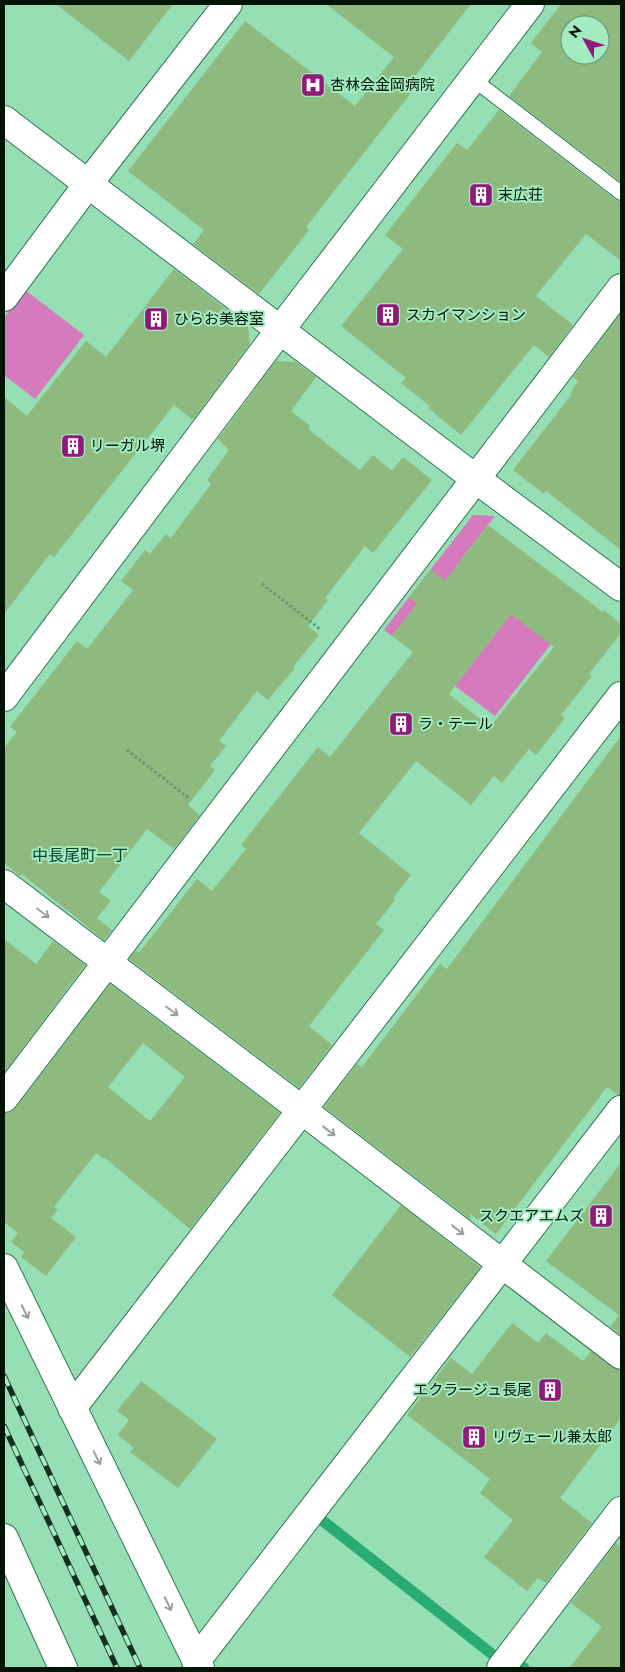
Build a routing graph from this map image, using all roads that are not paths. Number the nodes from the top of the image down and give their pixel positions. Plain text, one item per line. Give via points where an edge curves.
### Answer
1 (228, 4) edge
2 (530, 4) edge
3 (472, 78) junction
4 (4, 120) edge
5 (88, 184) junction
6 (621, 193) edge
7 (621, 288) edge
8 (4, 297) edge
9 (280, 330) junction
10 (476, 479) junction
11 (621, 587) edge
12 (621, 696) edge
13 (4, 697) edge
14 (4, 884) edge
15 (107, 962) junction
16 (4, 1098) edge
17 (302, 1110) junction
18 (621, 1110) edge
19 (502, 1264) junction
20 (4, 1268) edge
21 (621, 1355) edge
22 (72, 1408) junction
23 (621, 1511) edge
24 (4, 1538) edge
25 (198, 1665) edge
26 (63, 1668) edge
27 (501, 1668) edge

1 - 5 street
2 - 3 street
3 - 6 lane
3 - 9 street
4 - 5 street
5 - 8 street
5 - 9 street
7 - 10 street
9 - 10 street
9 - 13 street
10 - 11 street
10 - 15 street
12 - 17 street
14 -> 15 street
15 - 16 street
15 -> 17 street
17 -> 19 street
17 - 22 street
18 - 19 street
19 - 21 street
19 - 25 street
20 -> 22 street
22 -> 25 street
23 - 27 street
24 - 26 street

